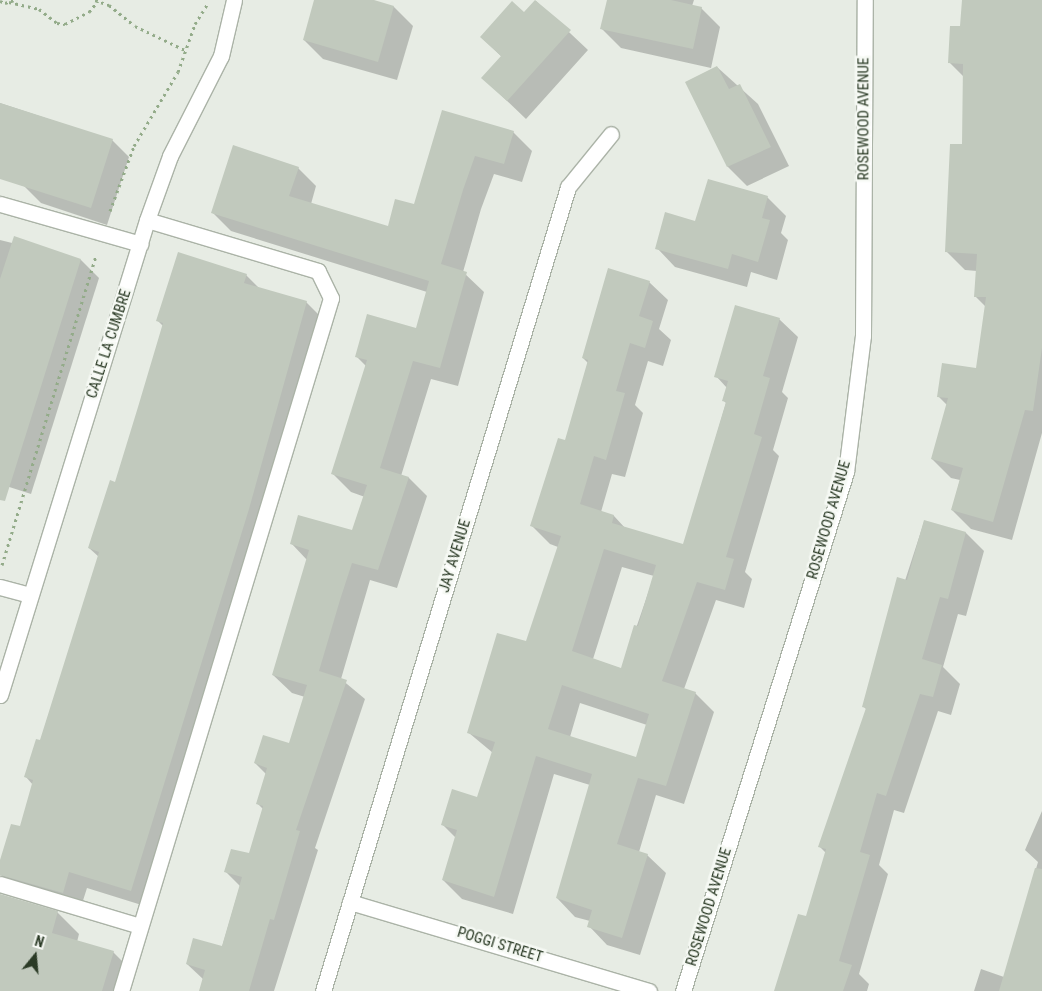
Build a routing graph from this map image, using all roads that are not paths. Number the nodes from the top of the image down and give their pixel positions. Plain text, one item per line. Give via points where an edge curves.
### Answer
1 (234, 0) edge
2 (865, 0) edge
3 (611, 134) dead end
4 (0, 204) edge
5 (147, 220) junction
6 (140, 244) junction
7 (0, 588) edge
8 (30, 595) junction
9 (0, 695) edge
10 (0, 884) edge
11 (350, 902) junction
12 (140, 926) junction
13 (120, 991) edge
14 (323, 991) edge
15 (648, 991) edge
16 (683, 991) edge

1 - 5 street, CALLE LA CUMBRE via 221,56 170,156
2 - 16 street, ROSEWOOD AVENUE via 863,336 846,472
3 - 11 street, JAY AVENUE via 568,187
4 - 6 street
5 - 6 street, CALLE LA CUMBRE
5 - 12 street via 318,271 332,298
6 - 8 street, CALLE LA CUMBRE
7 - 8 street
8 - 9 street, CALLE LA CUMBRE
10 - 12 street
11 - 14 street, JAY AVENUE
11 - 15 street, POGGI STREET
12 - 13 street

